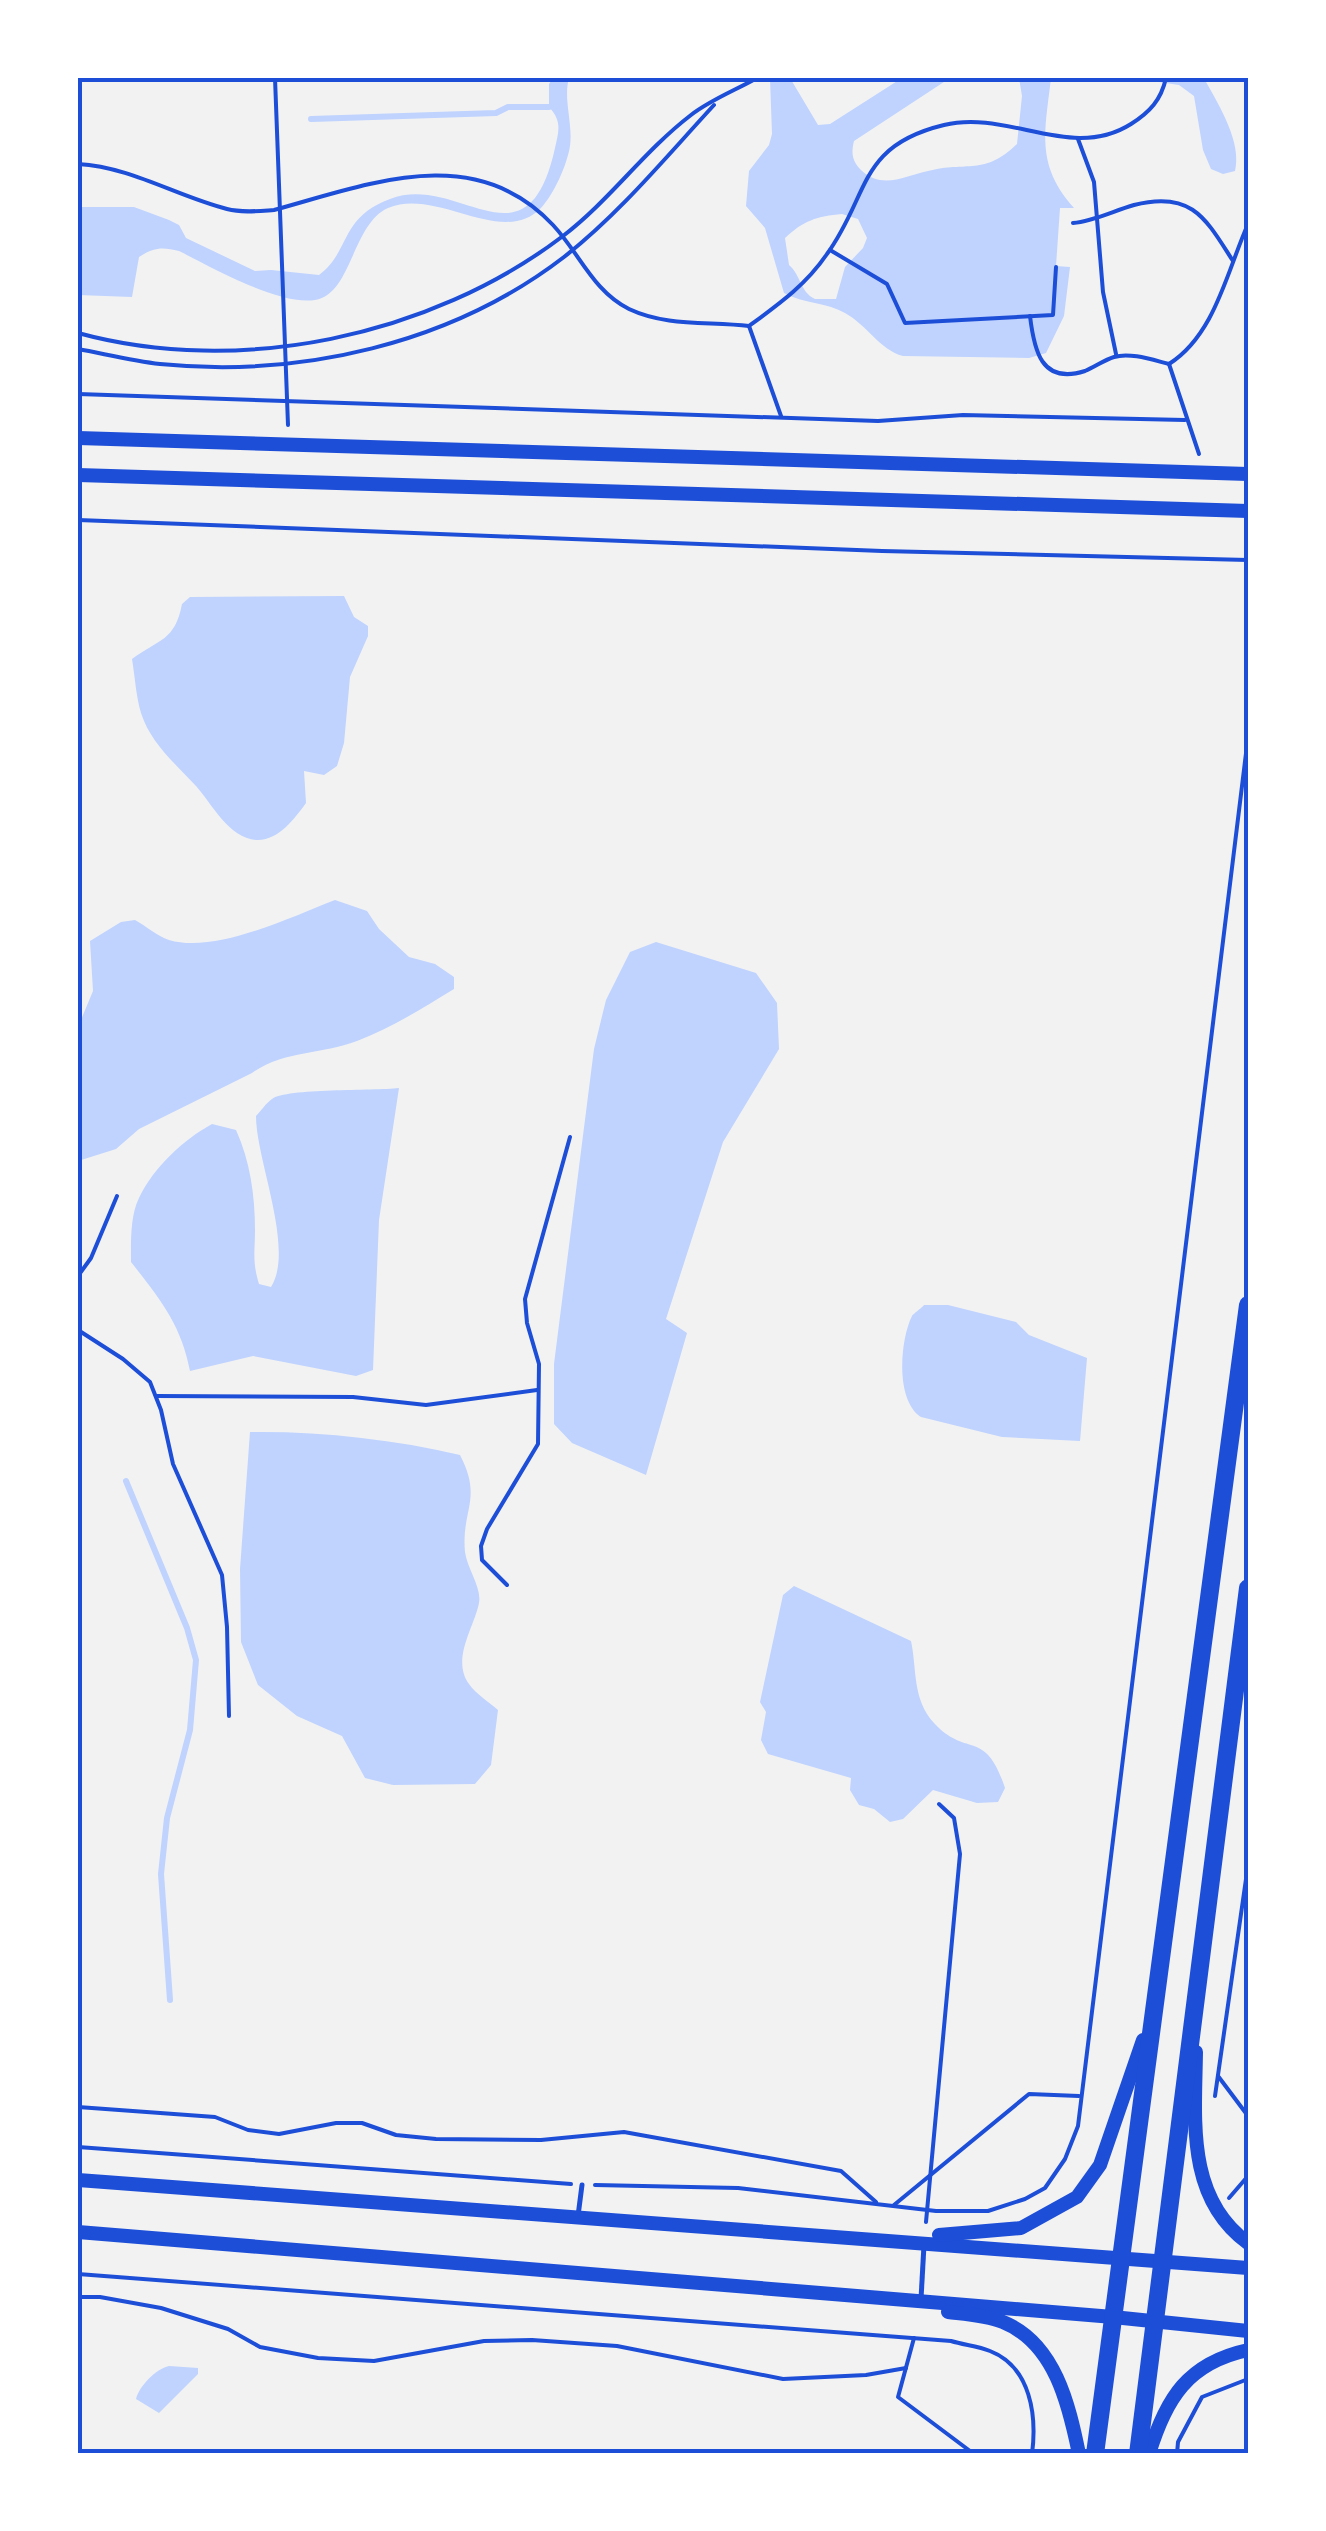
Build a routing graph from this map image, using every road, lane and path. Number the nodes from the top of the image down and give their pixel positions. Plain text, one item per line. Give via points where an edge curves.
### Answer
1 (275, 78) edge
2 (758, 78) edge
3 (1166, 78) edge
4 (718, 100) junction
5 (1078, 139) junction
6 (78, 164) edge
7 (280, 208) junction
8 (1098, 217) junction
9 (1073, 223) dead end
10 (1248, 224) edge
11 (562, 237) junction
12 (572, 250) junction
13 (830, 250) junction
14 (1233, 261) junction
15 (1056, 266) dead end
16 (1030, 316) junction
17 (749, 326) junction
18 (78, 333) edge
19 (285, 345) junction
20 (78, 349) edge
21 (1116, 356) junction
22 (286, 364) junction
23 (1169, 364) junction
24 (78, 394) edge
25 (287, 401) junction
26 (782, 418) junction
27 (1185, 420) junction
28 (78, 438) edge
29 (289, 444) junction
30 (1206, 473) junction
31 (1248, 474) edge
32 (78, 475) edge
33 (1248, 510) edge
34 (78, 520) edge
35 (1248, 560) edge
36 (1248, 738) edge
37 (570, 1136) dead end
38 (118, 1196) dead end
39 (78, 1276) edge
40 (1248, 1305) edge
41 (78, 1330) edge
42 (537, 1390) junction
43 (156, 1396) junction
44 (508, 1585) dead end
45 (1248, 1588) edge
46 (230, 1716) dead end
47 (940, 1804) dead end
48 (1248, 1864) edge
49 (1156, 1991) junction
50 (1197, 1996) junction
51 (1218, 2076) junction
52 (1081, 2096) junction
53 (78, 2107) edge
54 (1213, 2110) dead end
55 (1248, 2116) edge
56 (78, 2147) edge
57 (931, 2175) junction
58 (1248, 2176) edge
59 (78, 2180) edge
60 (582, 2185) junction
61 (1220, 2188) dead end
62 (876, 2202) junction
63 (894, 2205) junction
64 (928, 2210) junction
65 (578, 2216) junction
66 (78, 2232) edge
67 (925, 2238) junction
68 (1248, 2243) edge
69 (1121, 2256) junction
70 (1163, 2260) junction
71 (1248, 2268) edge
72 (78, 2274) edge
73 (848, 2295) junction
74 (78, 2297) edge
75 (920, 2301) junction
76 (1113, 2316) junction
77 (1155, 2322) junction
78 (1248, 2330) edge
79 (914, 2338) junction
80 (1248, 2350) edge
81 (906, 2368) junction
82 (1248, 2379) edge
83 (974, 2454) edge
84 (1032, 2454) edge
85 (1080, 2454) edge
86 (1095, 2454) edge
87 (1138, 2454) edge
88 (1149, 2454) edge
89 (1177, 2454) edge

1 - 7 path
2 - 4 path
3 - 5 path via 1146,114 1119,132
4 - 11 path via 693,113
4 - 12 path
5 - 8 path via 1090,164
5 - 13 path via 987,122 917,134 898,143 866,176
6 - 7 path via 132,174 230,210
7 - 11 path via 419,175 464,175 514,193
7 - 19 path
8 - 9 path
8 - 14 path via 1137,204 1192,208
8 - 21 path
10 - 14 path
11 - 12 path
11 - 19 path via 432,310
12 - 17 path via 605,294 631,310 668,322
12 - 22 path via 480,308 400,342
13 - 16 path via 886,284 905,323
13 - 17 path via 803,286
14 - 23 path via 1216,309
15 - 16 path via 1053,315
16 - 21 path via 1034,352 1050,370 1084,371
17 - 26 path
18 - 19 path via 157,348
19 - 22 path
20 - 22 path via 160,364
21 - 23 path
22 - 25 path
23 - 27 path
24 - 25 path
25 - 26 path
25 - 29 path
26 - 27 path
27 - 30 path
28 - 29 street
29 - 30 street
30 - 31 street
32 - 33 street
34 - 35 path
36 - 52 path
37 - 42 path via 525,1299 539,1364
38 - 39 path
40 - 49 main road
41 - 43 path via 150,1382
42 - 43 path via 426,1406 353,1397
42 - 44 path via 538,1444 481,1546 482,1560
43 - 46 path via 173,1464 222,1575
45 - 50 main road
47 - 57 path via 954,1818 960,1854
48 - 51 path
49 - 67 street via 1113,2133 1077,2197 1021,2228
49 - 69 main road
50 - 68 street via 1201,2178 1217,2214
50 - 70 main road
51 - 54 path
51 - 55 path
52 - 57 path via 1029,2094
52 - 64 path via 1078,2126 1045,2188 988,2211
53 - 62 path via 215,2117 280,2134 336,2123 436,2139 624,2132 841,2171
56 - 60 path
57 - 63 path
57 - 64 path
58 - 61 path via 1226,2201
59 - 65 street
60 - 62 path via 738,2188
60 - 65 lane
62 - 63 path
63 - 64 path
64 - 67 path
65 - 67 street
66 - 73 street
67 - 69 street
67 - 75 lane
69 - 70 street
69 - 76 main road
70 - 71 street
70 - 77 main road
72 - 79 path
73 - 75 street
73 - 85 street via 998,2320 1017,2329 1055,2370
74 - 81 path via 161,2308 228,2329 260,2347 318,2358 374,2361 532,2340 618,2346 783,2379
75 - 76 street
76 - 77 street
76 - 86 main road
77 - 78 street
77 - 87 main road
79 - 81 path
79 - 84 path via 993,2352 1017,2371 1036,2424
80 - 88 street via 1208,2362 1175,2391
81 - 83 path via 898,2397
82 - 89 path via 1202,2398

